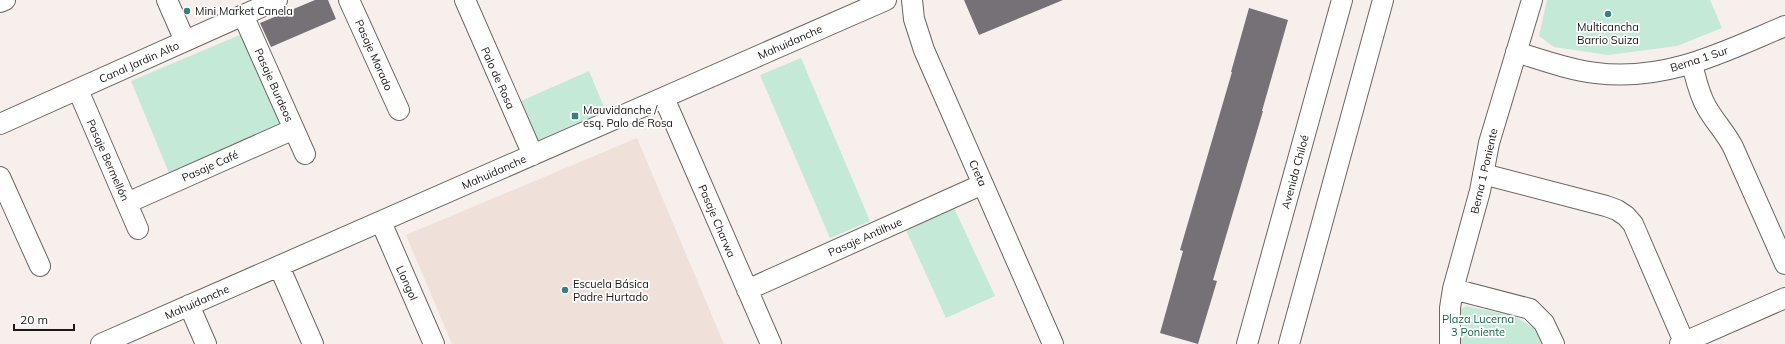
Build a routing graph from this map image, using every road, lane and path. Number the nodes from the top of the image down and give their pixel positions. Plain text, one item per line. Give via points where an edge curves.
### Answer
1 (5, 0) edge
2 (167, 0) edge
3 (277, 0) edge
4 (349, 0) edge
5 (465, 0) edge
6 (886, 0) edge
7 (912, 0) edge
8 (1342, 0) edge
9 (1383, 0) edge
10 (1532, 0) edge
11 (0, 2) edge
12 (244, 15) junction
13 (1785, 26) edge
14 (185, 41) junction
15 (1516, 52) junction
16 (1692, 64) junction
17 (78, 90) junction
18 (664, 98) junction
19 (399, 110) dead end
20 (0, 124) edge
21 (294, 129) junction
22 (304, 154) dead end
23 (533, 155) junction
24 (1483, 174) junction
25 (0, 177) edge
26 (983, 184) junction
27 (127, 203) junction
28 (381, 222) junction
29 (138, 229) dead end
30 (1785, 264) edge
31 (40, 266) dead end
32 (279, 266) junction
33 (1453, 289) junction
34 (747, 290) junction
35 (1785, 298) edge
36 (190, 305) junction
37 (430, 343) edge
38 (1682, 343) edge
39 (101, 344) edge
40 (206, 344) edge
41 (313, 344) edge
42 (771, 344) edge
43 (1053, 344) edge
44 (1248, 344) edge
45 (1289, 344) edge
46 (1450, 344) edge
47 (1554, 344) edge

1 - 11 street
2 - 14 street
3 - 12 street, Canal Jardin Alto
4 - 19 street, Pasaje Morado
5 - 23 street, Palo de Rosa
6 - 18 street, Mahuidanche
7 - 26 street, Creta via 918,35
8 - 44 street, Avenida Chiloé
9 - 45 street
10 - 15 street, Berna 1 Poniente
12 - 14 street, Canal Jardin Alto
12 - 21 street, Pasaje Burdeos
13 - 16 street, Berna 1 Sur
14 - 17 street, Canal Jardin Alto
15 - 16 street, Berna 1 Sur via 1572,69 1614,74 1644,74
15 - 24 street, Berna 1 Poniente via 1489,143
16 - 30 street via 1702,98 1733,147
17 - 20 street, Canal Jardin Alto
17 - 27 street, Pasaje Bermellón
18 - 23 street, Mahuidanche
18 - 34 street, Pasaje Charwa
21 - 22 street, Pasaje Burdeos
21 - 27 street, Pasaje Café
23 - 28 street, Mahuidanche
24 - 33 street, Berna 1 Poniente
24 - 38 street via 1606,206 1626,216 1638,233
25 - 31 street
26 - 34 street, Pasaje Antilhue
26 - 43 street, Creta
27 - 29 street, Pasaje Bermellón
28 - 32 street, Mahuidanche
28 - 37 street, Llongol
32 - 36 street, Mahuidanche
32 - 41 street
33 - 46 street, Berna 1 Poniente
33 - 47 street via 1530,309 1544,322
34 - 42 street, Pasaje Charwa
35 - 38 street
36 - 39 street, Mahuidanche
36 - 40 street

